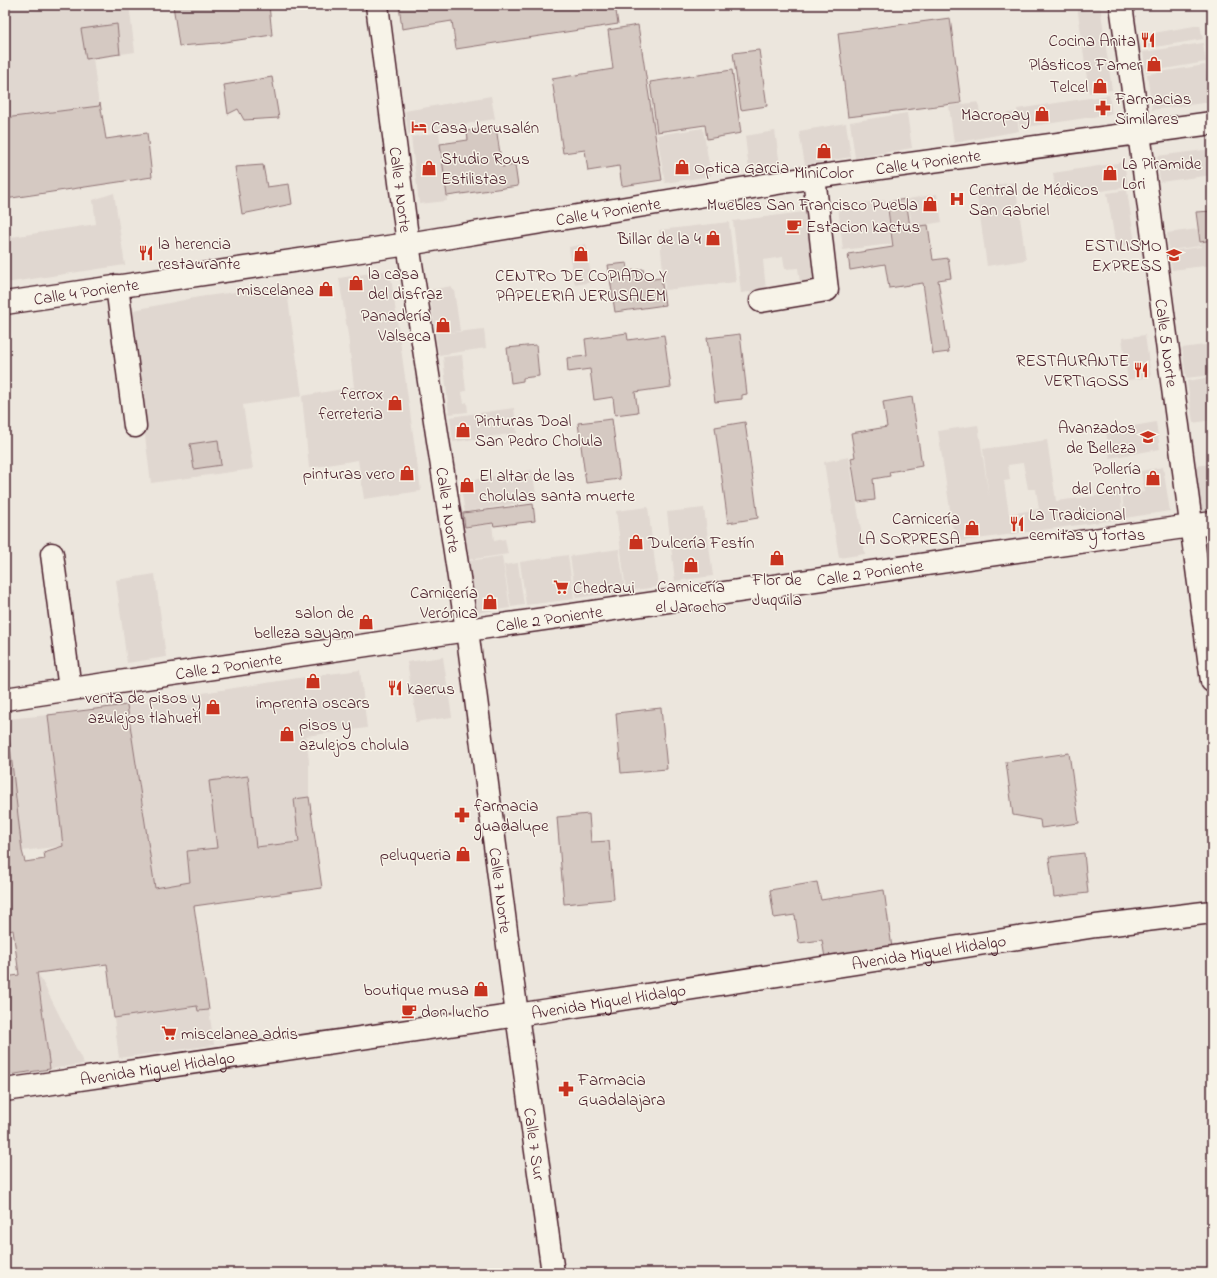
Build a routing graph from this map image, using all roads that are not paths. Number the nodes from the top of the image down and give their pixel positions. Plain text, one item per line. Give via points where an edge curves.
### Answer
1 (377, 5) edge
2 (1121, 5) edge
3 (1212, 123) edge
4 (1139, 133) junction
5 (814, 177) junction
6 (408, 244) junction
7 (117, 286) junction
8 (761, 301) dead end
9 (5, 303) edge
10 (135, 426) dead end
11 (1202, 524) edge
12 (52, 554) dead end
13 (467, 630) junction
14 (1212, 681) edge
15 (70, 689) junction
16 (5, 699) edge
17 (1212, 912) edge
18 (517, 1015) junction
19 (5, 1090) edge
20 (553, 1273) edge

1 - 6 street, Calle 7 Norte
2 - 4 street, Calle 5 Norte
3 - 4 street, Calle 4 Poniente
4 - 5 street, Calle 4 Poniente
4 - 11 street, Calle 5 Norte
5 - 6 street, Calle 4 Poniente
5 - 8 street via 827,290
6 - 7 street, Calle 4 Poniente
6 - 13 street, Calle 7 Norte
7 - 9 street, Calle 4 Poniente
7 - 10 street
11 - 13 street, Calle 2 Poniente
11 - 14 street, Calle 5 Norte
12 - 15 street
13 - 15 street, Calle 2 Poniente
13 - 18 street, Calle 7 Norte
15 - 16 street, Calle 2 Poniente
17 - 18 street, Avenida Miguel Hidalgo via 1096,926
18 - 19 street, Avenida Miguel Hidalgo
18 - 20 street, Calle 7 Sur

